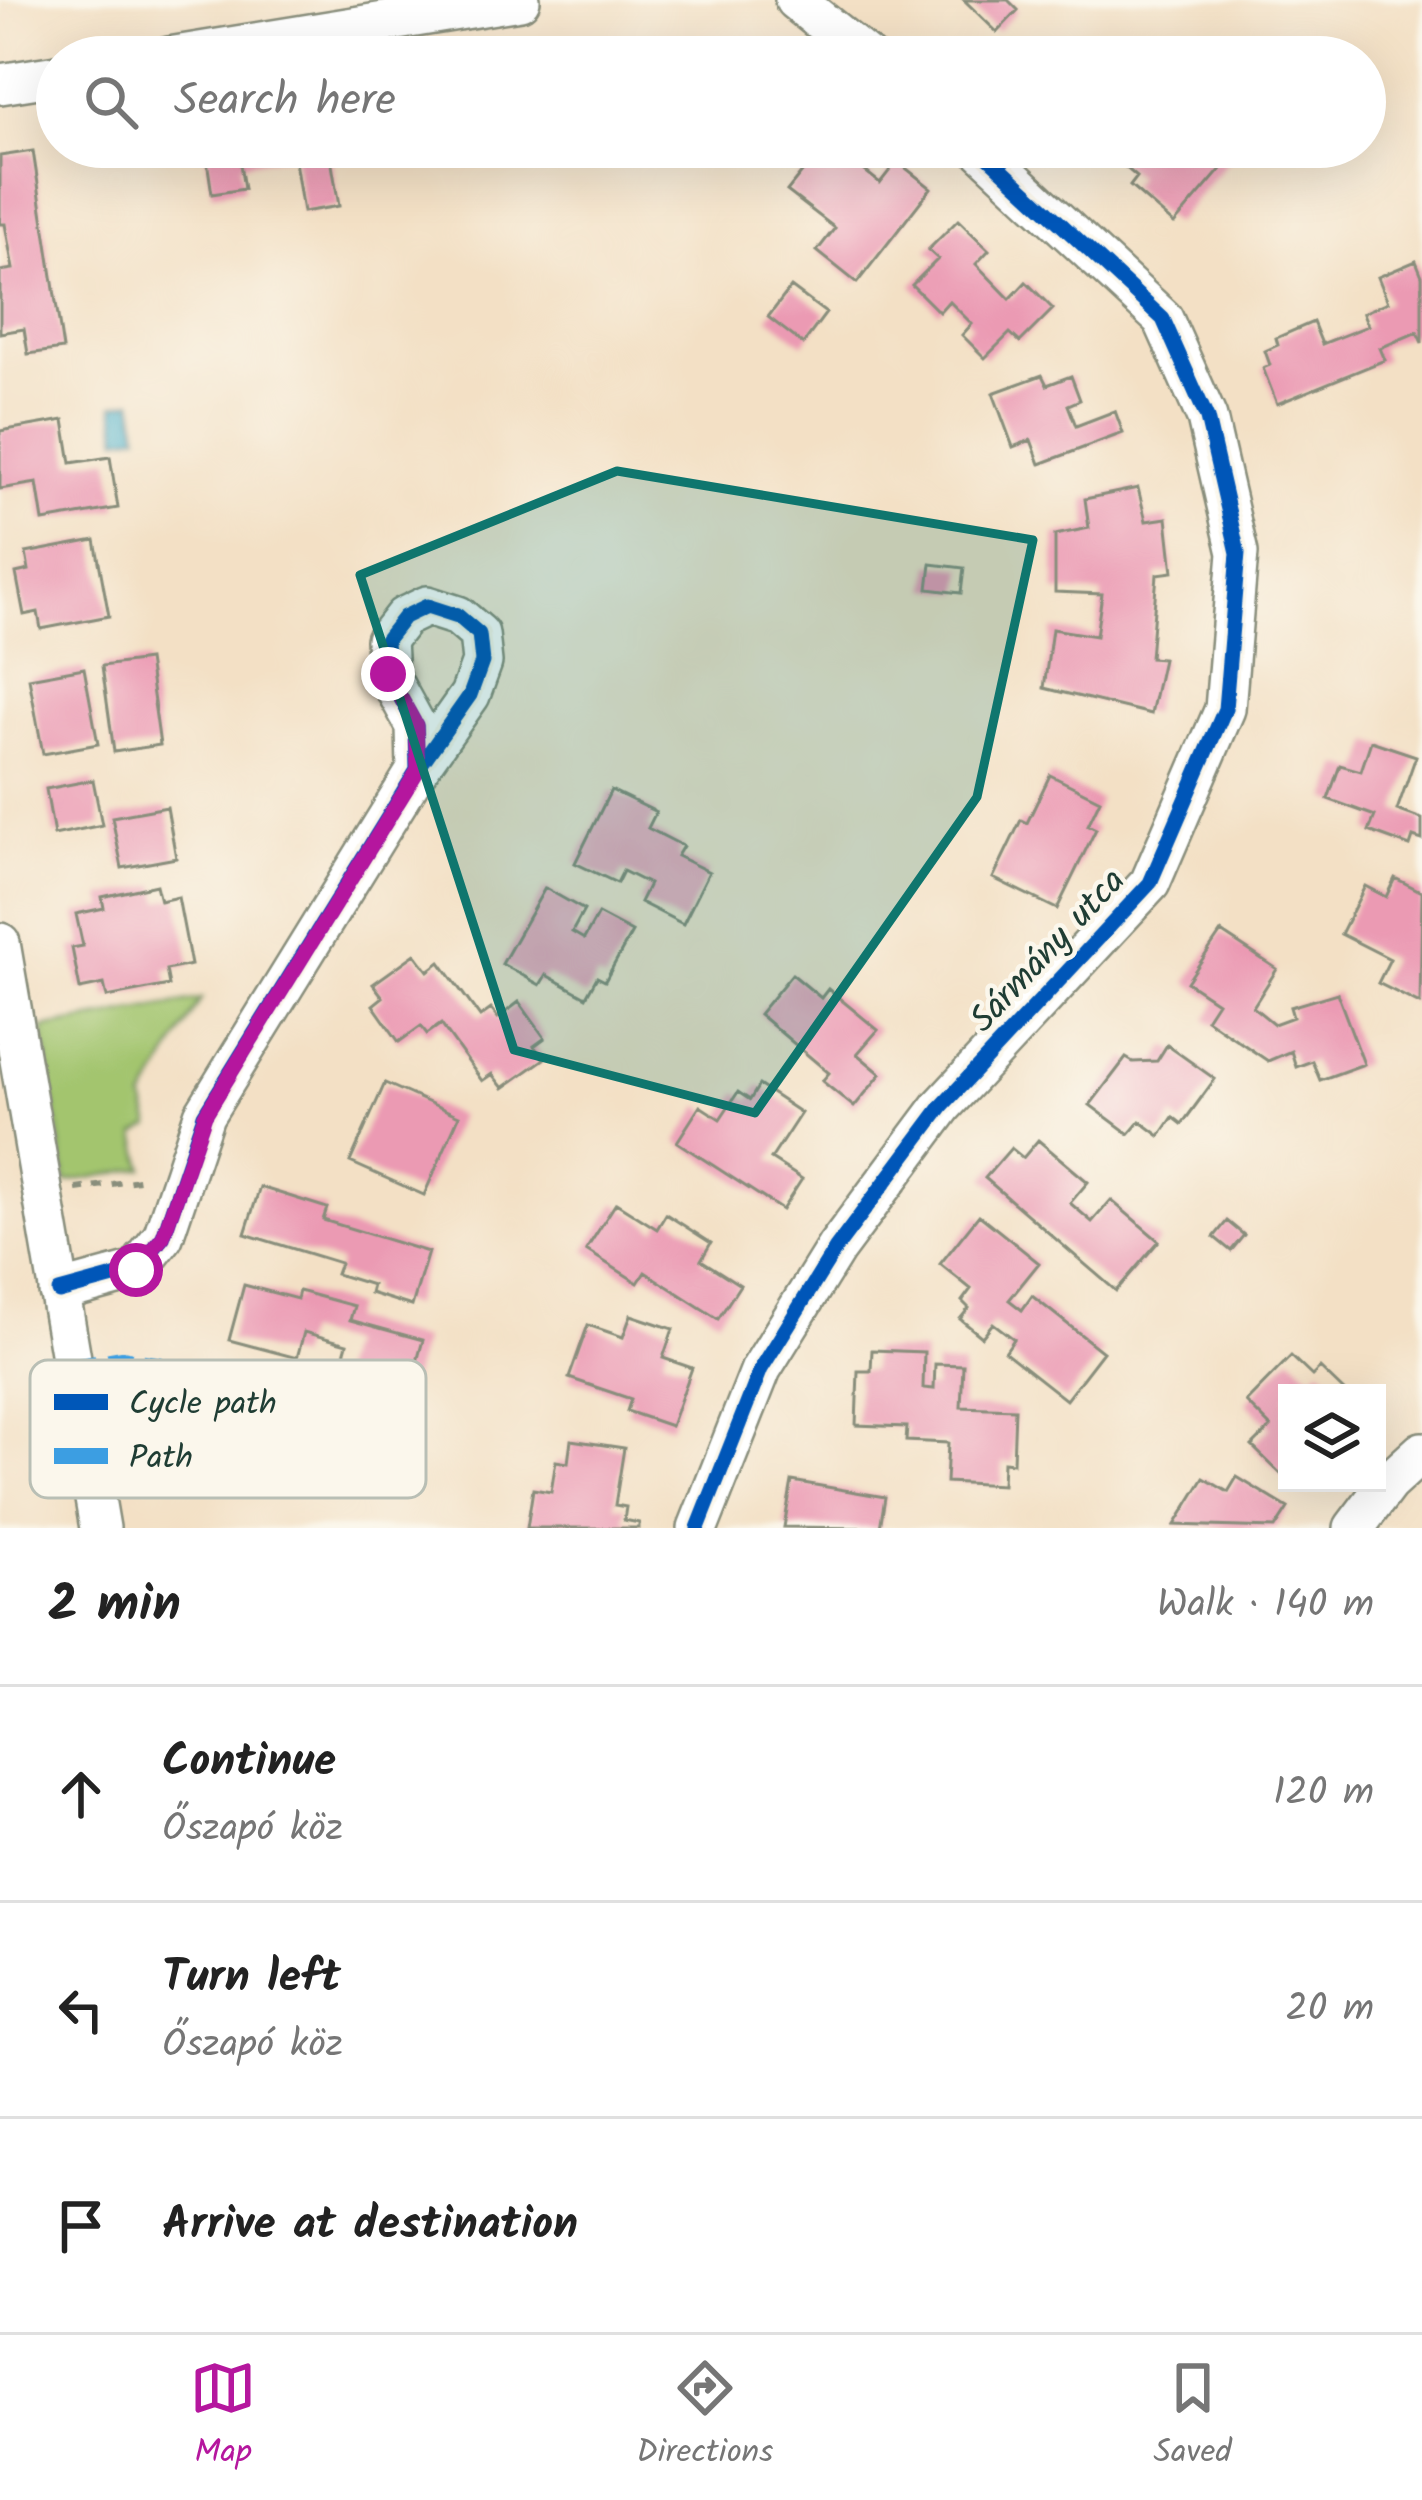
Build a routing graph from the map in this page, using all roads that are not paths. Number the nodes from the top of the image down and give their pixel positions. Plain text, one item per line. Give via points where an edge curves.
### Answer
1 (520, 0) edge
2 (795, 0) edge
3 (298, 36) edge
4 (840, 36) edge
5 (36, 79) edge
6 (0, 85) edge
7 (1001, 168) edge
8 (418, 770) dead end
9 (0, 943) edge
10 (59, 1292) junction
11 (71, 1360) edge
12 (1422, 1452) edge
13 (95, 1498) edge
14 (100, 1528) edge
15 (698, 1528) edge
16 (1354, 1528) edge

1 - 3 street
2 - 4 street
5 - 6 street
7 - 15 street, Sármány utca via 1163,319 1207,418 1238,553 1225,709 1150,883 942,1106 836,1248 761,1370
8 - 10 street via 205,1115 163,1237 136,1270
9 - 10 street
10 - 11 street
12 - 16 street
13 - 14 street

